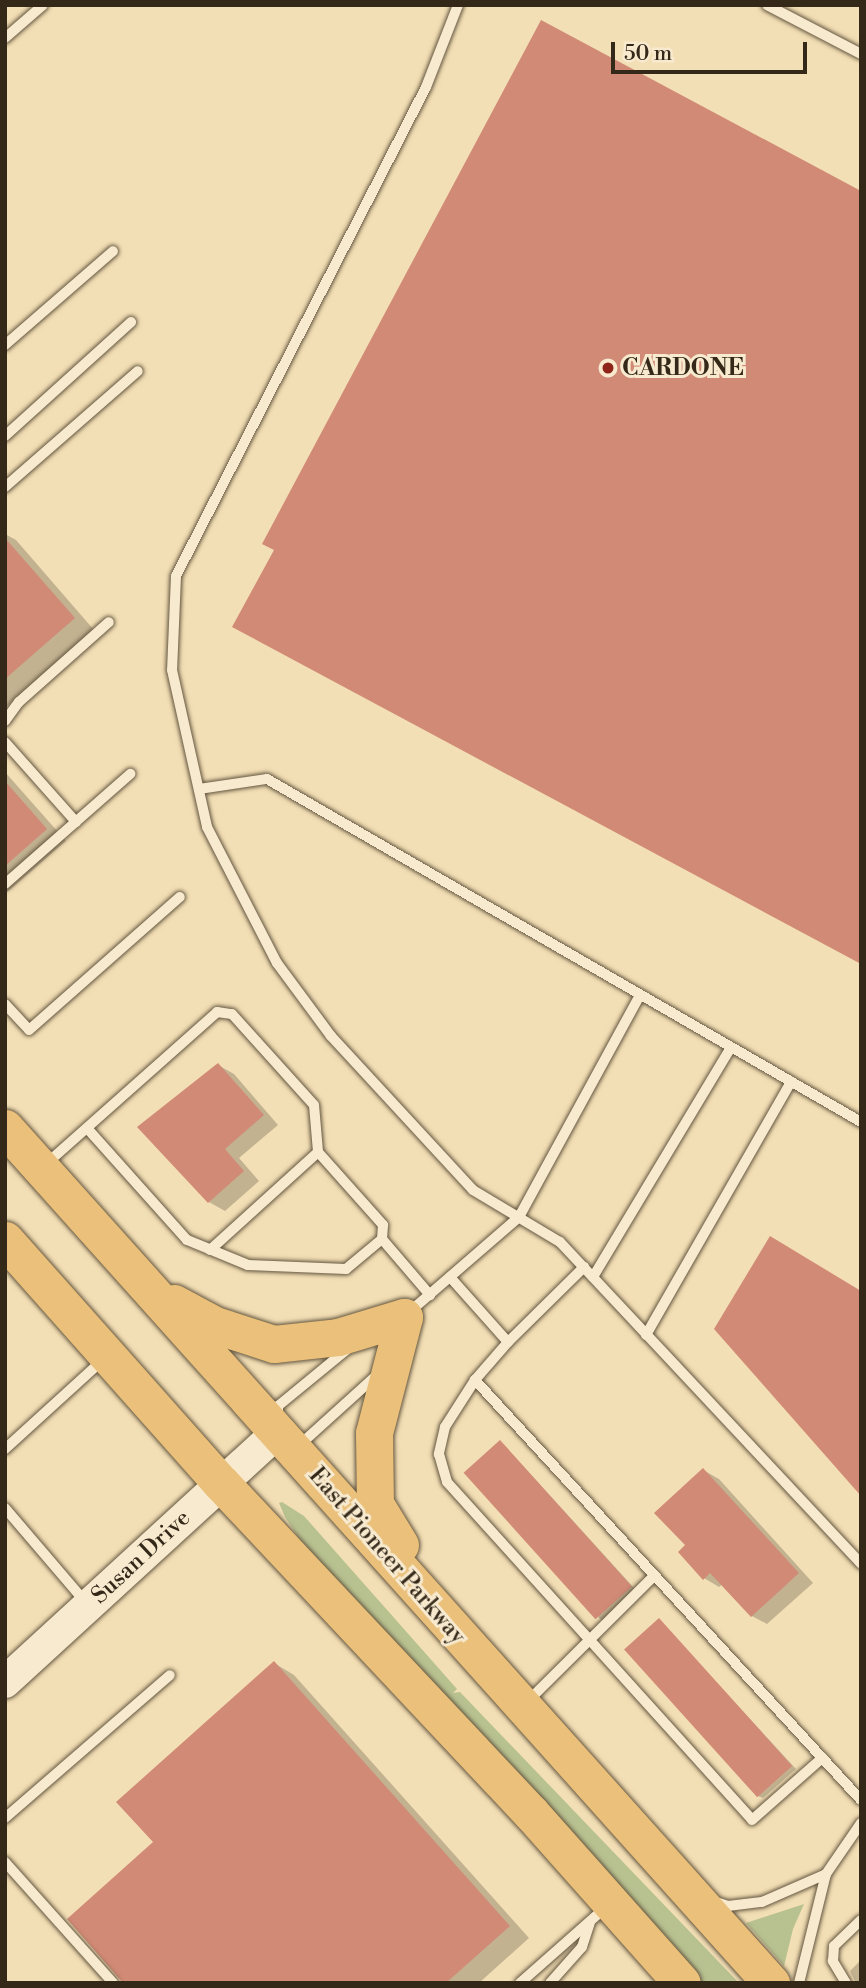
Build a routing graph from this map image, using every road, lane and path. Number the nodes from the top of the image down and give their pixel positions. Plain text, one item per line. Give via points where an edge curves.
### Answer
1 (43, 5) edge
2 (458, 5) edge
3 (767, 5) edge
4 (5, 38) edge
5 (861, 54) edge
6 (113, 251) dead end
7 (131, 322) dead end
8 (5, 345) edge
9 (138, 371) dead end
10 (5, 436) edge
11 (5, 487) edge
12 (109, 622) dead end
13 (5, 721) edge
14 (5, 742) edge
15 (130, 774) dead end
16 (199, 789) junction
17 (76, 822) junction
18 (5, 884) edge
19 (180, 897) dead end
20 (640, 995) junction
21 (5, 1004) edge
22 (731, 1047) junction
23 (791, 1082) junction
24 (861, 1122) edge
25 (5, 1128) edge
26 (87, 1128) junction
27 (318, 1153) junction
28 (41, 1168) junction
29 (519, 1217) junction
30 (382, 1239) junction
31 (5, 1240) edge
32 (210, 1250) junction
33 (584, 1267) junction
34 (450, 1277) junction
35 (593, 1277) junction
36 (153, 1292) junction
37 (417, 1306) junction
38 (646, 1335) junction
39 (508, 1342) junction
40 (108, 1355) junction
41 (475, 1380) junction
42 (278, 1432) junction
43 (5, 1449) edge
44 (221, 1483) junction
45 (5, 1508) edge
46 (861, 1564) edge
47 (653, 1577) junction
48 (88, 1605) junction
49 (449, 1627) junction
50 (590, 1640) junction
51 (170, 1675) dead end
52 (5, 1682) edge
53 (522, 1708) junction
54 (822, 1758) junction
55 (861, 1800) edge
56 (5, 1818) edge
57 (861, 1823) edge
58 (5, 1862) edge
59 (826, 1874) junction
60 (692, 1894) junction
61 (601, 1912) junction
62 (861, 1920) edge
63 (113, 1983) edge
64 (520, 1983) edge
65 (550, 1983) edge
66 (682, 1983) edge
67 (771, 1983) edge
68 (799, 1983) edge
69 (846, 1983) edge

1 - 4 lane
2 - 16 lane via 426,87 176,576 172,670
3 - 5 lane
6 - 8 lane
7 - 10 lane
9 - 11 lane
12 - 13 lane via 19,702
14 - 17 lane
15 - 17 lane
16 - 20 lane via 267,779
16 - 29 lane via 207,827 277,963 331,1036 473,1190
17 - 18 lane
19 - 21 lane via 29,1030
20 - 22 lane
20 - 29 lane
22 - 23 lane
22 - 35 lane
23 - 24 lane
23 - 38 lane
25 - 28 main road, East Pioneer Parkway
26 - 27 lane via 217,1012 232,1014 314,1105
26 - 28 lane
26 - 32 lane via 187,1240
27 - 30 lane via 383,1225
27 - 32 lane
28 - 36 main road, East Pioneer Parkway
29 - 33 lane via 560,1242
29 - 34 lane
30 - 32 lane via 346,1269 248,1265
30 - 37 lane
31 - 40 main road
33 - 35 lane
33 - 39 lane
34 - 37 lane
34 - 39 lane
35 - 38 lane
36 - 37 main road via 215,1325 274,1343 338,1337
36 - 42 main road, East Pioneer Parkway
37 - 42 lane via 361,1338 278,1406
37 - 42 lane via 384,1369 304,1441
37 - 49 main road via 374,1433 375,1504
38 - 46 lane
39 - 41 lane
40 - 43 lane
40 - 44 main road
41 - 47 lane
41 - 50 lane via 445,1427 439,1454 447,1482
42 - 44 street, Susan Drive
42 - 49 main road, East Pioneer Parkway
44 - 48 street, Susan Drive
44 - 61 main road
45 - 48 lane
47 - 50 lane
47 - 54 lane
48 - 52 street, Susan Drive
49 - 53 main road, East Pioneer Parkway
50 - 53 lane
50 - 54 lane via 752,1820
51 - 56 lane
53 - 60 main road, East Pioneer Parkway
54 - 55 lane
57 - 59 lane
58 - 63 lane
59 - 60 lane via 762,1902 729,1906
59 - 68 lane
60 - 67 main road, East Pioneer Parkway
61 - 64 lane
61 - 65 lane via 582,1947
61 - 66 main road
62 - 69 lane via 834,1946 833,1961

